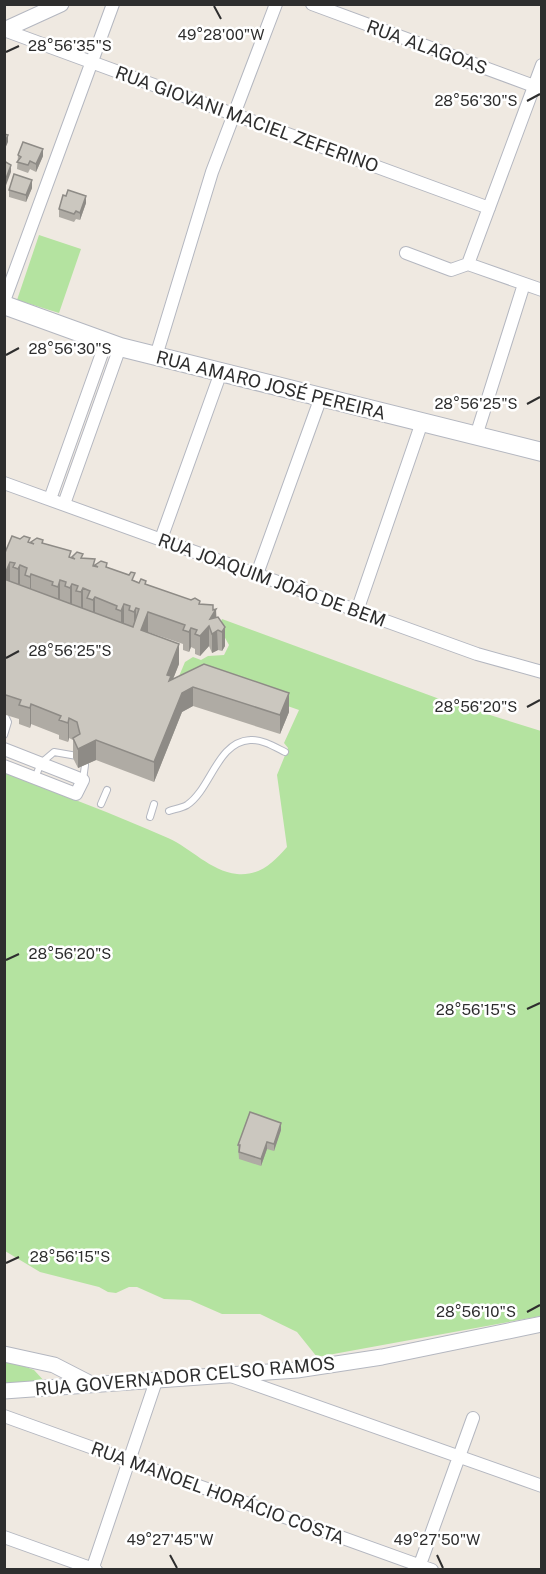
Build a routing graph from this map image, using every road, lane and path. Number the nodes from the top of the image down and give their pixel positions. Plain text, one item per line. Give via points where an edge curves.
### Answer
1 (62, 4) edge
2 (113, 4) edge
3 (276, 4) edge
4 (312, 4) edge
5 (4, 30) edge
6 (92, 62) junction
7 (542, 65) edge
8 (538, 87) edge
9 (234, 115) junction
10 (489, 208) junction
11 (405, 253) dead end
12 (468, 264) junction
13 (524, 284) junction
14 (542, 290) edge
15 (4, 303) edge
16 (113, 344) junction
17 (156, 356) junction
18 (221, 372) junction
19 (321, 397) junction
20 (422, 422) junction
21 (476, 436) junction
22 (542, 452) edge
23 (4, 483) edge
24 (50, 499) junction
25 (64, 504) junction
26 (161, 539) junction
27 (257, 574) junction
28 (357, 610) junction
29 (542, 672) edge
30 (5, 716) edge
31 (4, 735) edge
32 (4, 749) edge
33 (285, 752) dead end
34 (77, 756) edge
35 (41, 763) junction
36 (85, 765) dead end
37 (4, 766) edge
38 (35, 778) junction
39 (83, 780) junction
40 (107, 789) dead end
41 (101, 804) dead end
42 (154, 804) dead end
43 (169, 811) dead end
44 (150, 817) dead end
45 (542, 1324) edge
46 (4, 1354) edge
47 (230, 1376) junction
48 (156, 1381) junction
49 (92, 1384) junction
50 (4, 1391) edge
51 (4, 1416) edge
52 (473, 1418) dead end
53 (459, 1457) junction
54 (129, 1461) junction
55 (542, 1486) edge
56 (4, 1537) edge
57 (419, 1567) edge
58 (93, 1569) edge
59 (432, 1569) edge

1 - 5 street
2 - 6 street
3 - 9 street
4 - 8 street, RUA ALAGOAS
5 - 6 street, RUA GIOVANI MACIEL ZEFERINO
6 - 9 street, RUA GIOVANI MACIEL ZEFERINO
6 - 15 street
7 - 8 street
8 - 10 street
9 - 10 street, RUA GIOVANI MACIEL ZEFERINO
9 - 17 street via 212,172
10 - 12 street
11 - 12 street via 451,270
12 - 13 street
13 - 14 street
13 - 21 street
15 - 16 main road, RUA AMARO JOSÉ PEREIRA
16 - 17 main road, RUA AMARO JOSÉ PEREIRA
16 - 24 street
16 - 25 street
17 - 18 main road, RUA AMARO JOSÉ PEREIRA
18 - 19 main road, RUA AMARO JOSÉ PEREIRA
18 - 26 street
19 - 20 main road, RUA AMARO JOSÉ PEREIRA
19 - 27 street
20 - 21 main road, RUA AMARO JOSÉ PEREIRA
20 - 28 street
21 - 22 main road, RUA AMARO JOSÉ PEREIRA
23 - 24 street, RUA JOAQUIM JOÃO DE BEM
24 - 25 street, RUA JOAQUIM JOÃO DE BEM
25 - 26 street, RUA JOAQUIM JOÃO DE BEM
26 - 27 street, RUA JOAQUIM JOÃO DE BEM
27 - 28 street, RUA JOAQUIM JOÃO DE BEM
28 - 29 street, RUA JOAQUIM JOÃO DE BEM via 477,654
30 - 31 lane via 8,722
32 - 35 street
33 - 43 lane via 251,739 237,742 195,798 186,806
34 - 35 lane via 54,752
35 - 38 lane
35 - 39 street
36 - 39 lane
37 - 38 street
38 - 39 street via 76,794
40 - 41 lane
42 - 44 lane
45 - 47 street, RUA GOVERNADOR CELSO RAMOS via 363,1360
46 - 49 street via 54,1365
47 - 48 street, RUA GOVERNADOR CELSO RAMOS
47 - 53 street
48 - 49 street, RUA GOVERNADOR CELSO RAMOS
48 - 54 street
49 - 50 street, RUA GOVERNADOR CELSO RAMOS
51 - 54 street, RUA MANOEL HORÁCIO COSTA
52 - 53 street
53 - 55 street
53 - 57 street
54 - 57 street, RUA MANOEL HORÁCIO COSTA
54 - 58 street
56 - 58 street
57 - 59 street, RUA MANOEL HORÁCIO COSTA

